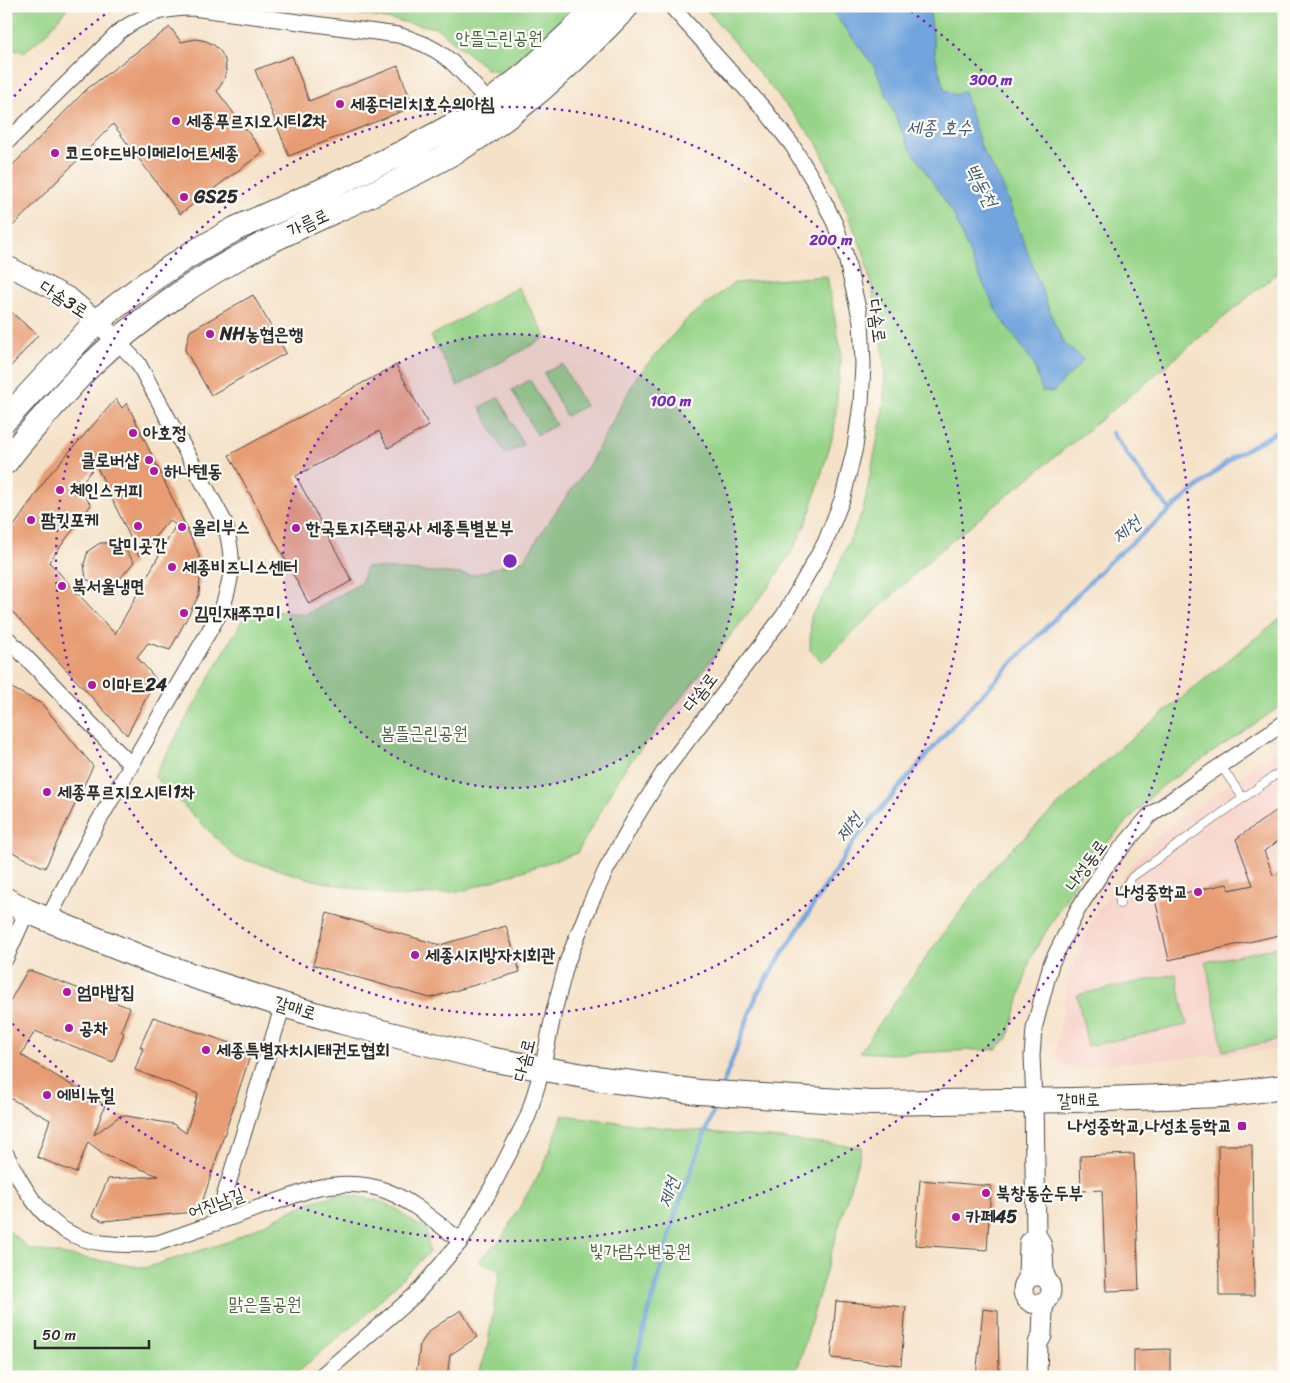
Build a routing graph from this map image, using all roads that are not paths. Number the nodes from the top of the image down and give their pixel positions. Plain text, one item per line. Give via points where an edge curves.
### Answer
1 (599, 6) edge
2 (627, 6) edge
3 (671, 6) edge
4 (489, 103) junction
5 (6, 143) edge
6 (6, 264) edge
7 (97, 321) junction
8 (117, 341) junction
9 (6, 419) edge
10 (6, 462) edge
11 (6, 637) edge
12 (1284, 723) edge
13 (131, 765) junction
14 (1222, 766) junction
15 (1284, 769) edge
16 (1243, 798) junction
17 (6, 900) edge
18 (1120, 904) dead end
19 (38, 915) junction
20 (6, 958) edge
21 (283, 1005) junction
22 (542, 1070) junction
23 (1284, 1087) edge
24 (1034, 1101) junction
25 (6, 1154) edge
26 (216, 1223) junction
27 (461, 1241) junction
28 (1037, 1279) junction
29 (1037, 1301) junction
30 (320, 1377) edge
31 (1037, 1377) edge

1 - 4 main road, 가름로 via 526,74
2 - 8 main road, 가름로 via 540,89 469,143 242,256 203,279
3 - 22 street, 다솜로 via 764,109 792,145 835,224 861,321 861,404 855,447 842,497 821,550 784,615 665,770 599,886 567,962
4 - 5 street via 442,53 411,38 172,8 153,12 120,31
4 - 7 main road, 가름로 via 404,152 234,229 141,287
6 - 7 street, 다솜3로 via 70,298
7 - 8 street, 다솜3로
7 - 9 main road, 가름로
8 - 10 main road, 가름로 via 89,366
8 - 13 street via 138,363 183,444 225,523 232,552 232,570 222,609
11 - 13 street
12 - 14 street, 나성동로
13 - 19 street
14 - 16 lane
14 - 24 street, 나성동로 via 1149,816 1106,866 1078,909 1051,964 1034,1029
15 - 16 lane
16 - 18 lane via 1132,877 1119,895
17 - 19 main road, 갈매로
19 - 20 street
19 - 21 main road, 갈매로 via 145,959
21 - 22 main road, 갈매로 via 403,1038
21 - 26 street
22 - 24 main road, 갈매로 via 699,1092 871,1104
22 - 27 street, 다솜로 via 528,1116
23 - 24 main road, 갈매로 via 1220,1095
24 - 28 street via 1036,1235 1043,1244 1043,1272
25 - 26 street, 어진남길 via 39,1210 56,1226 80,1239 105,1244 158,1243
26 - 27 street, 어진남길 via 315,1188 354,1183 379,1187 400,1196
27 - 30 street, 다솜로 via 416,1294
28 - 29 street via 1050,1287 1049,1297
28 - 29 street via 1025,1282 1022,1290 1025,1298
29 - 31 street via 1030,1307 1030,1334 1038,1343

